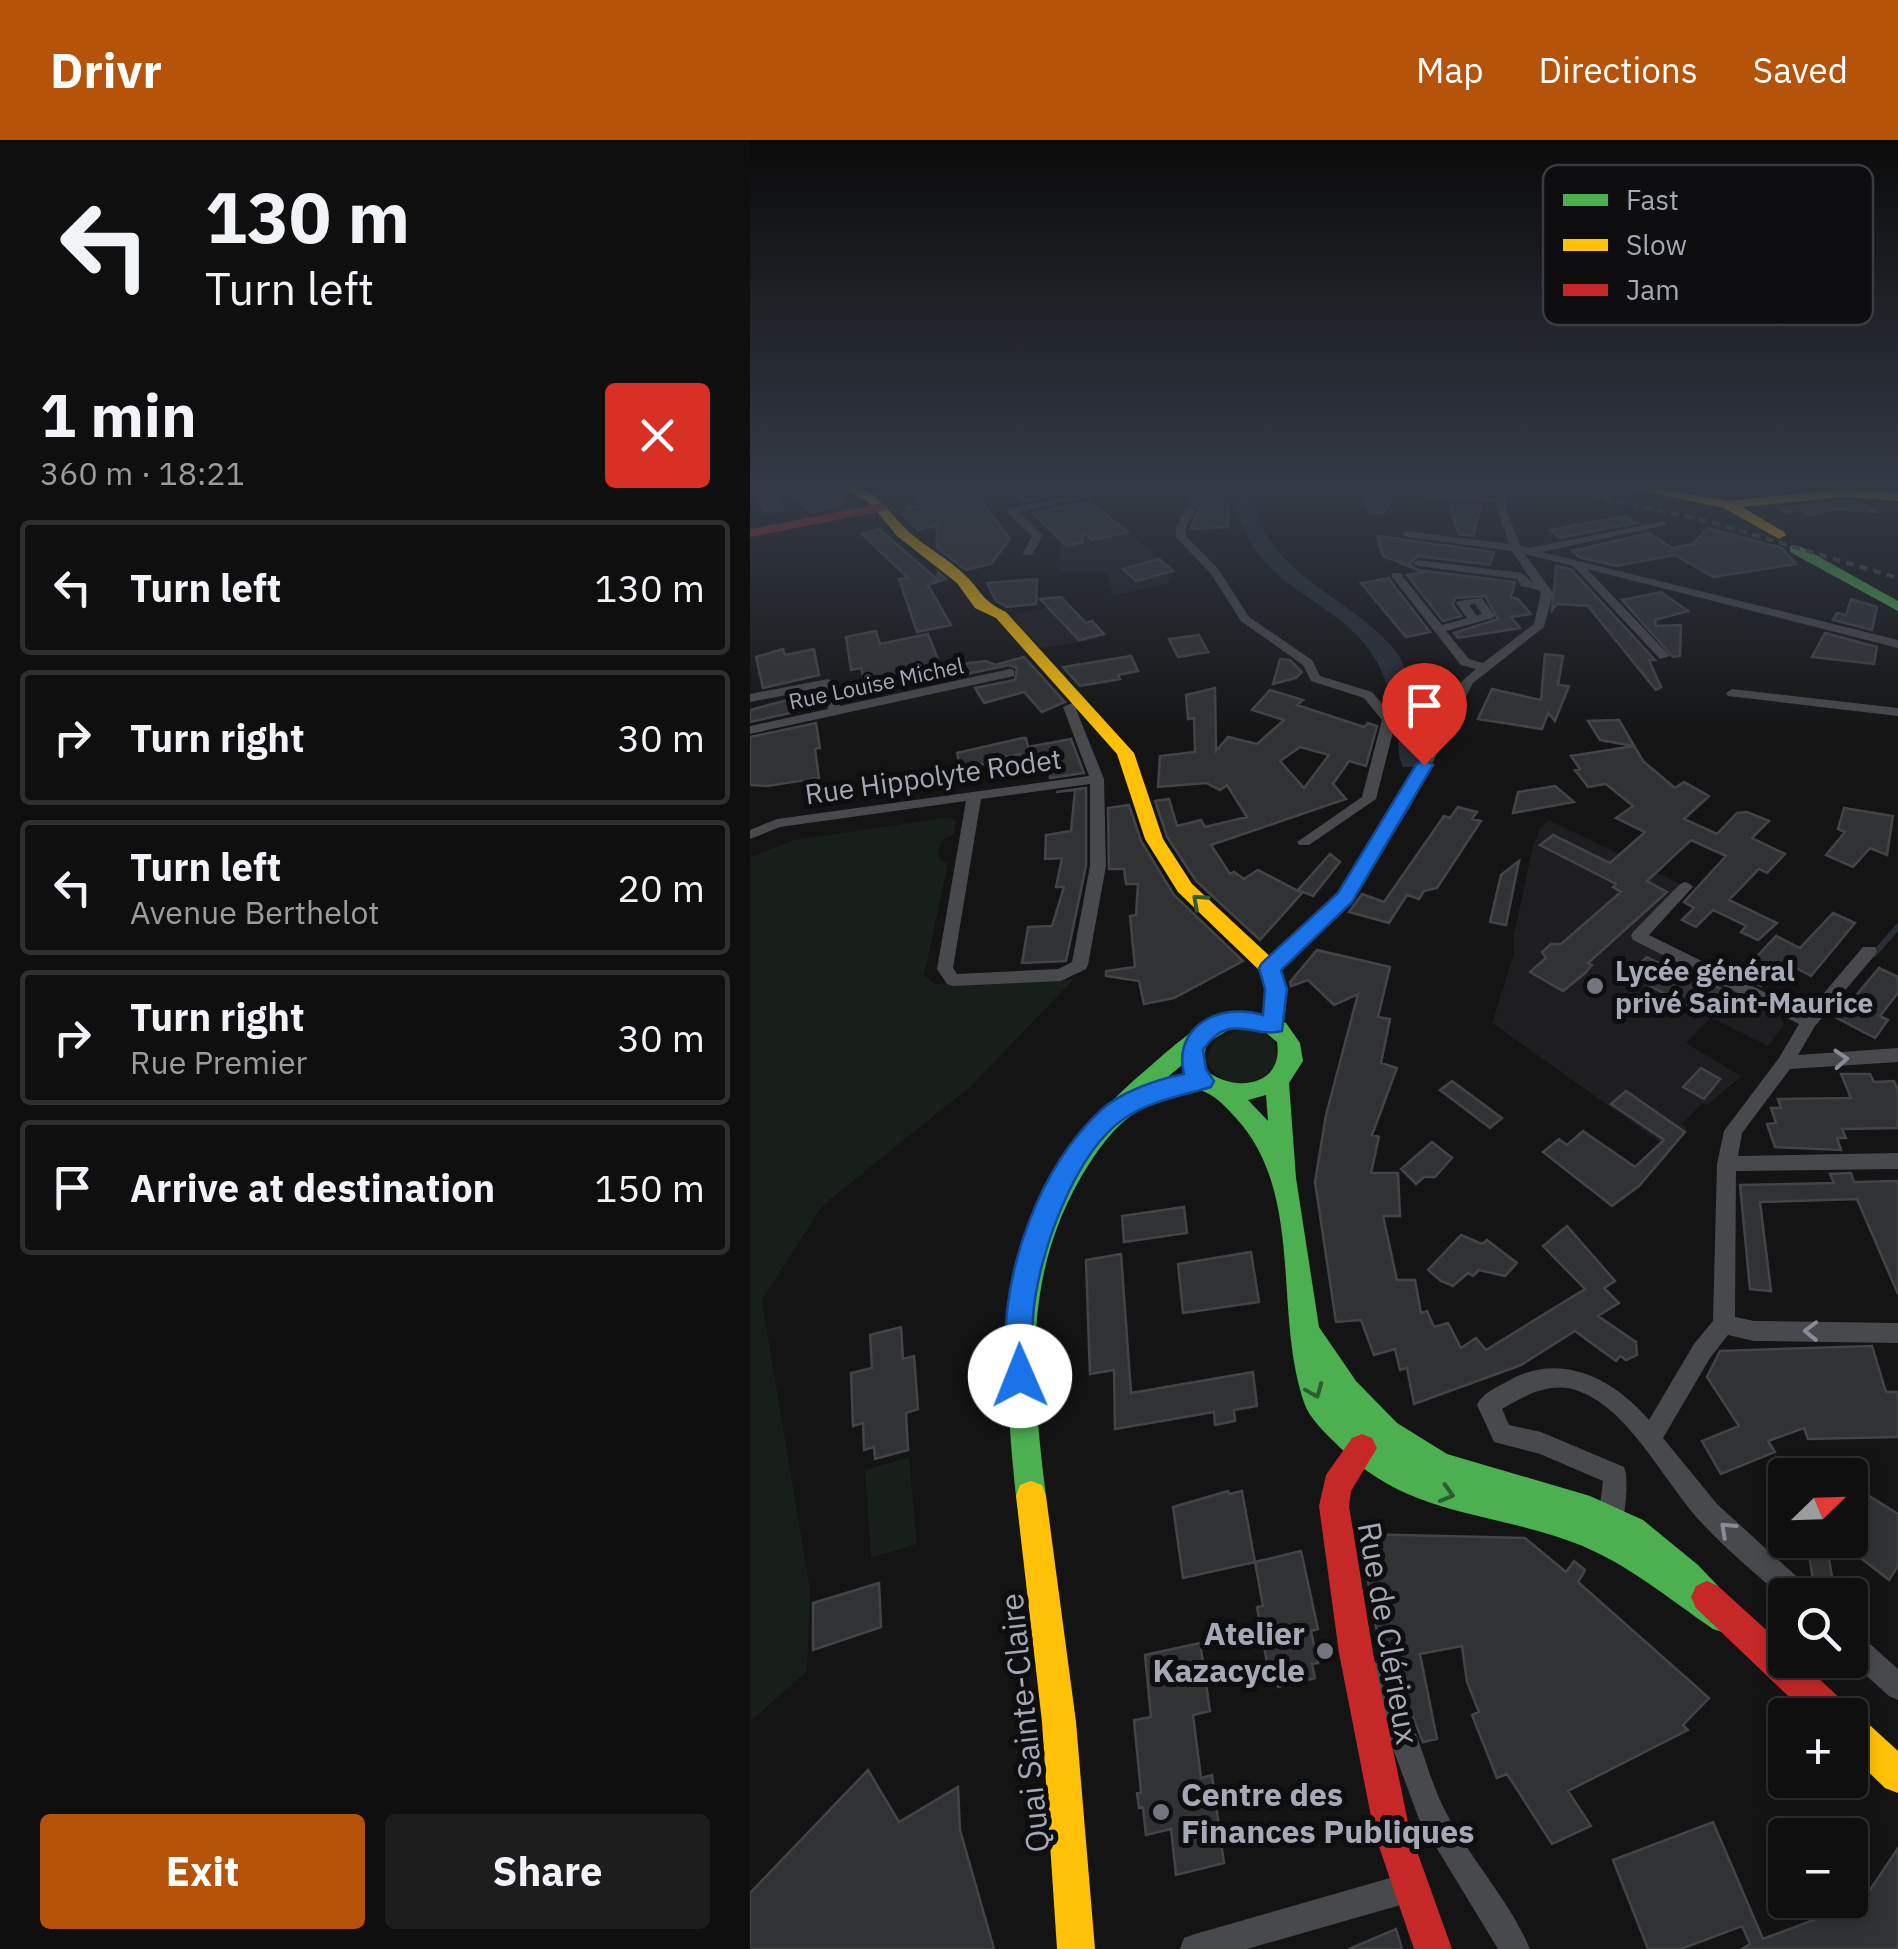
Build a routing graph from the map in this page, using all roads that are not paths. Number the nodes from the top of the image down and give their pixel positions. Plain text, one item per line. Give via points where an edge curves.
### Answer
1 (950, 570) edge
2 (1214, 570) edge
3 (1474, 570) edge
4 (1533, 570) edge
5 (1583, 570) edge
6 (1600, 570) edge
7 (1836, 570) edge
8 (1396, 575) dead end
9 (1542, 589) junction
10 (1898, 607) edge
11 (1473, 619) dead end
12 (1439, 629) junction
13 (1898, 644) edge
14 (1664, 656) dead end
15 (1482, 667) junction
16 (1010, 673) dead end
17 (1732, 693) dead end
18 (750, 698) edge
19 (1082, 704) junction
20 (1898, 712) edge
21 (836, 713) junction
22 (750, 730) edge
23 (1097, 779) junction
24 (974, 796) junction
25 (1369, 799) junction
26 (1402, 808) junction
27 (750, 820) edge
28 (776, 823) junction
29 (750, 836) edge
30 (1304, 842) dead end
31 (1685, 887) dead end
32 (1870, 952) dead end
33 (1270, 968) junction
34 (1237, 1019) junction
35 (1809, 1022) junction
36 (1274, 1026) junction
37 (1197, 1039) junction
38 (1898, 1054) edge
39 (1784, 1063) junction
40 (1278, 1080) junction
41 (1203, 1081) junction
42 (1225, 1091) junction
43 (1111, 1114) junction
44 (1898, 1161) edge
45 (1727, 1164) junction
46 (1284, 1178) junction
47 (1306, 1318) junction
48 (1724, 1324) junction
49 (1898, 1333) edge
50 (1650, 1437) junction
51 (1362, 1448) junction
52 (1518, 1512) junction
53 (1610, 1520) junction
54 (1780, 1578) edge
55 (1726, 1617) junction
56 (1356, 1653) junction
57 (1868, 1660) edge
58 (1898, 1688) edge
59 (1814, 1698) edge
60 (1868, 1747) edge
61 (1898, 1775) edge
62 (1411, 1887) junction
63 (1076, 1949) edge
64 (1195, 1949) edge
65 (1433, 1949) edge
66 (1515, 1949) edge

1 - 19 main road
2 - 25 street via 1245,619 1308,663 1315,678 1368,696 1390,720
3 - 9 street via 1522,576 1525,584
4 - 9 street
5 - 14 street
6 - 13 street
7 - 10 main road
8 - 12 street
9 - 15 street via 1547,593 1540,625
11 - 12 street
12 - 15 street via 1466,662
15 - 26 street via 1468,681
16 - 21 street, Rue Louise Michel
17 - 20 street
18 - 21 street via 828,683
19 - 23 street via 1070,707
33 -> 19 main road via 1166,864 1125,753
21 - 22 street, Rue Louise Michel
23 - 24 street, Rue Hippolyte Rodet
23 - 24 street via 1098,866 1080,965 1060,975 953,980 944,969
24 - 28 street, Rue Hippolyte Rodet
25 - 26 street
25 - 30 street
26 - 33 street via 1345,898
27 - 28 street, Rue Hippolyte Rodet
28 - 29 street, Rue Hippolyte Rodet
31 - 35 street via 1639,936
32 - 35 street
33 - 34 main road via 1264,988
33 - 36 main road
34 - 36 main road
34 - 37 main road
35 - 39 street
36 - 40 main road via 1292,1057
37 - 41 main road via 1191,1061
37 - 43 main road, Quai Sainte-Claire via 1140,1082
39 -> 38 street
39 - 45 street via 1733,1131
40 - 42 main road via 1253,1092
40 - 46 main road
41 - 42 main road
41 - 43 main road via 1147,1094
42 - 46 main road via 1259,1126
43 - 63 main road, Quai Sainte-Claire via 1061,1184 1036,1240 1019,1315
44 - 45 street
45 - 48 street
46 - 47 main road
47 -> 51 main road via 1312,1391
47 - 53 main road via 1339,1390 1386,1436 1441,1468 1565,1500
49 -> 48 street
48 - 50 street
50 - 53 street via 1624,1406 1592,1386 1552,1374 1488,1405 1502,1434 1616,1475
54 -> 50 street via 1698,1502
51 -> 52 main road via 1439,1493
51 - 56 main road, Rue de Clérieux via 1337,1486 1334,1506
52 - 53 street via 1594,1526
52 - 55 main road via 1608,1541
53 - 55 main road via 1657,1547
55 - 59 main road
56 - 62 main road, Rue de Clérieux via 1392,1832
56 - 66 street via 1386,1695 1428,1809
57 - 58 street
60 - 61 main road
62 - 64 street
62 - 65 main road, Rue de Clérieux

